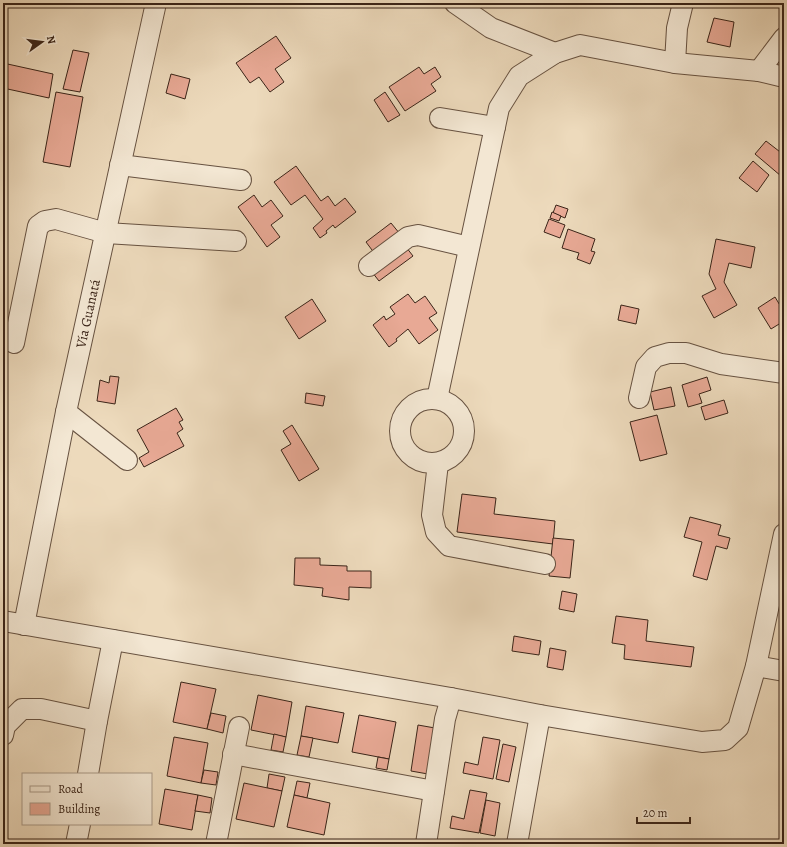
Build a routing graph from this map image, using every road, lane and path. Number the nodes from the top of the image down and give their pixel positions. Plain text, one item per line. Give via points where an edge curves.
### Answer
1 (156, 3) edge
2 (455, 3) edge
3 (683, 3) edge
4 (784, 38) edge
5 (555, 53) junction
6 (675, 62) junction
7 (759, 71) junction
8 (784, 77) edge
9 (440, 118) dead end
10 (495, 127) junction
11 (120, 165) junction
12 (241, 180) dead end
13 (106, 233) junction
14 (236, 241) dead end
15 (469, 247) junction
16 (369, 266) dead end
17 (14, 343) dead end
18 (784, 373) edge
19 (639, 398) dead end
20 (437, 399) junction
21 (66, 412) junction
22 (127, 460) dead end
23 (438, 463) junction
24 (784, 534) edge
25 (545, 564) dead end
26 (3, 621) edge
27 (24, 625) junction
28 (113, 640) junction
29 (756, 666) junction
30 (784, 670) edge
31 (451, 698) junction
32 (540, 715) junction
33 (98, 721) junction
34 (239, 727) dead end
35 (3, 735) edge
36 (234, 754) junction
37 (88, 773) edge
38 (434, 791) junction
39 (80, 825) edge
40 (76, 844) edge
41 (216, 844) edge
42 (426, 844) edge
43 (517, 844) edge

1 - 11 street, Vía Guanatá
2 - 5 street via 491,28
3 - 6 street via 677,28
4 - 7 street
5 - 6 street via 580,45
5 - 10 street via 519,76 499,108
6 - 7 street
7 - 8 street
9 - 10 street
10 - 15 street
11 - 12 street
11 - 13 street, Vía Guanatá
13 - 14 street
13 - 17 street via 56,219 45,221 38,226
13 - 21 street, Vía Guanatá
15 - 16 street via 418,236 408,237
15 - 20 street
18 - 19 street via 721,364 686,353 669,353 655,357 646,367
20 - 23 street via 449,404 458,413 464,431 459,449 450,458
20 - 23 street via 423,400 411,406 402,418 400,439 412,456 424,463
21 - 22 street
21 - 27 street, Vía Guanatá
23 - 25 street via 432,514 436,532 449,546
24 - 29 street
26 - 27 street
27 - 28 street
28 - 31 street
28 - 33 street
29 - 30 street
29 - 32 street via 738,728 725,740 702,742
31 - 32 street
31 - 38 street via 445,719
32 - 43 street
33 - 35 street via 41,709 22,709 5,726
33 - 37 street
34 - 36 street
36 - 38 street
36 - 41 street
38 - 42 street
39 - 40 street

